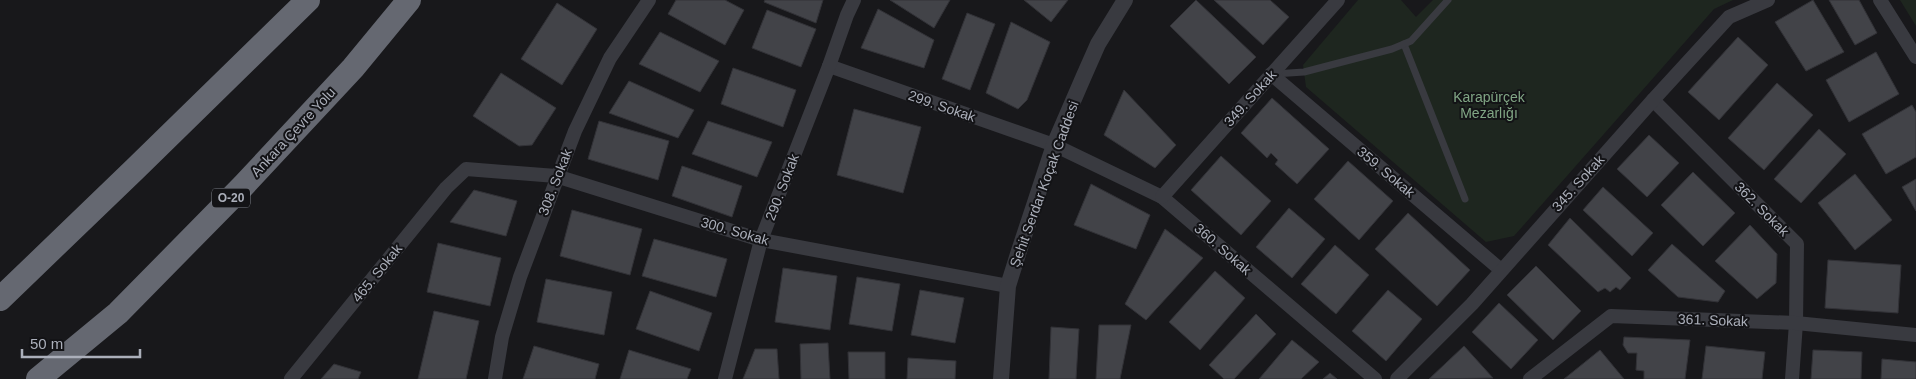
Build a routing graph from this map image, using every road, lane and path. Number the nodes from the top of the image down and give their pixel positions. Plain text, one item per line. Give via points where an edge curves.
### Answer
1 (308, 0) edge
2 (409, 0) edge
3 (649, 0) edge
4 (854, 0) edge
5 (1125, 0) edge
6 (1338, 0) edge
7 (1448, 0) edge
8 (1768, 0) edge
9 (1880, 0) edge
10 (1404, 44) junction
11 (1916, 56) edge
12 (829, 66) junction
13 (1271, 74) junction
14 (1653, 100) junction
15 (1054, 145) junction
16 (466, 168) joint
17 (556, 176) junction
18 (1162, 197) junction
19 (1465, 198) dead end
20 (761, 240) junction
21 (1501, 270) junction
22 (1008, 286) junction
23 (0, 299) edge
24 (1796, 323) junction
25 (1916, 335) edge
26 (38, 379) edge
27 (291, 379) edge
28 (495, 379) edge
29 (725, 379) edge
30 (1001, 379) edge
31 (1375, 379) edge
32 (1397, 379) edge
33 (1530, 379) edge
34 (1792, 379) edge

1 - 23 highway
2 - 26 highway, Ankara Çevre Yolu / O-20 via 353,68 243,186 118,313
3 - 17 street, 308. Sokak via 610,58
4 - 12 street, 290. Sokak
5 - 15 street, Şehit Serdar Koçak Caddesi via 1098,44
6 - 13 street, 349. Sokak
7 - 10 lane via 1411,41
8 - 14 street, 345. Sokak via 1729,17
9 - 11 street
10 - 13 lane via 1304,72
10 - 19 lane
12 - 15 street, 299. Sokak
12 - 20 street, 290. Sokak
13 - 18 street, 349. Sokak
13 - 21 street, 359. Sokak
14 - 21 street, 345. Sokak
14 - 24 street, 362. Sokak via 1797,244
15 - 18 street, 360. Sokak
15 - 22 street, Şehit Serdar Koçak Caddesi
16 - 17 street, 300. Sokak
16 - 27 street, 465. Sokak via 446,188
17 - 20 street, 300. Sokak
17 - 28 street, 308. Sokak via 520,277 502,337
18 - 31 street, 360. Sokak
20 - 22 street, 300. Sokak
20 - 29 street, 290. Sokak
21 - 32 street, 345. Sokak
22 - 30 street, Şehit Serdar Koçak Caddesi
24 - 25 street, 361. Sokak
24 - 33 street, 361. Sokak via 1611,316
24 - 34 street, 362. Sokak

